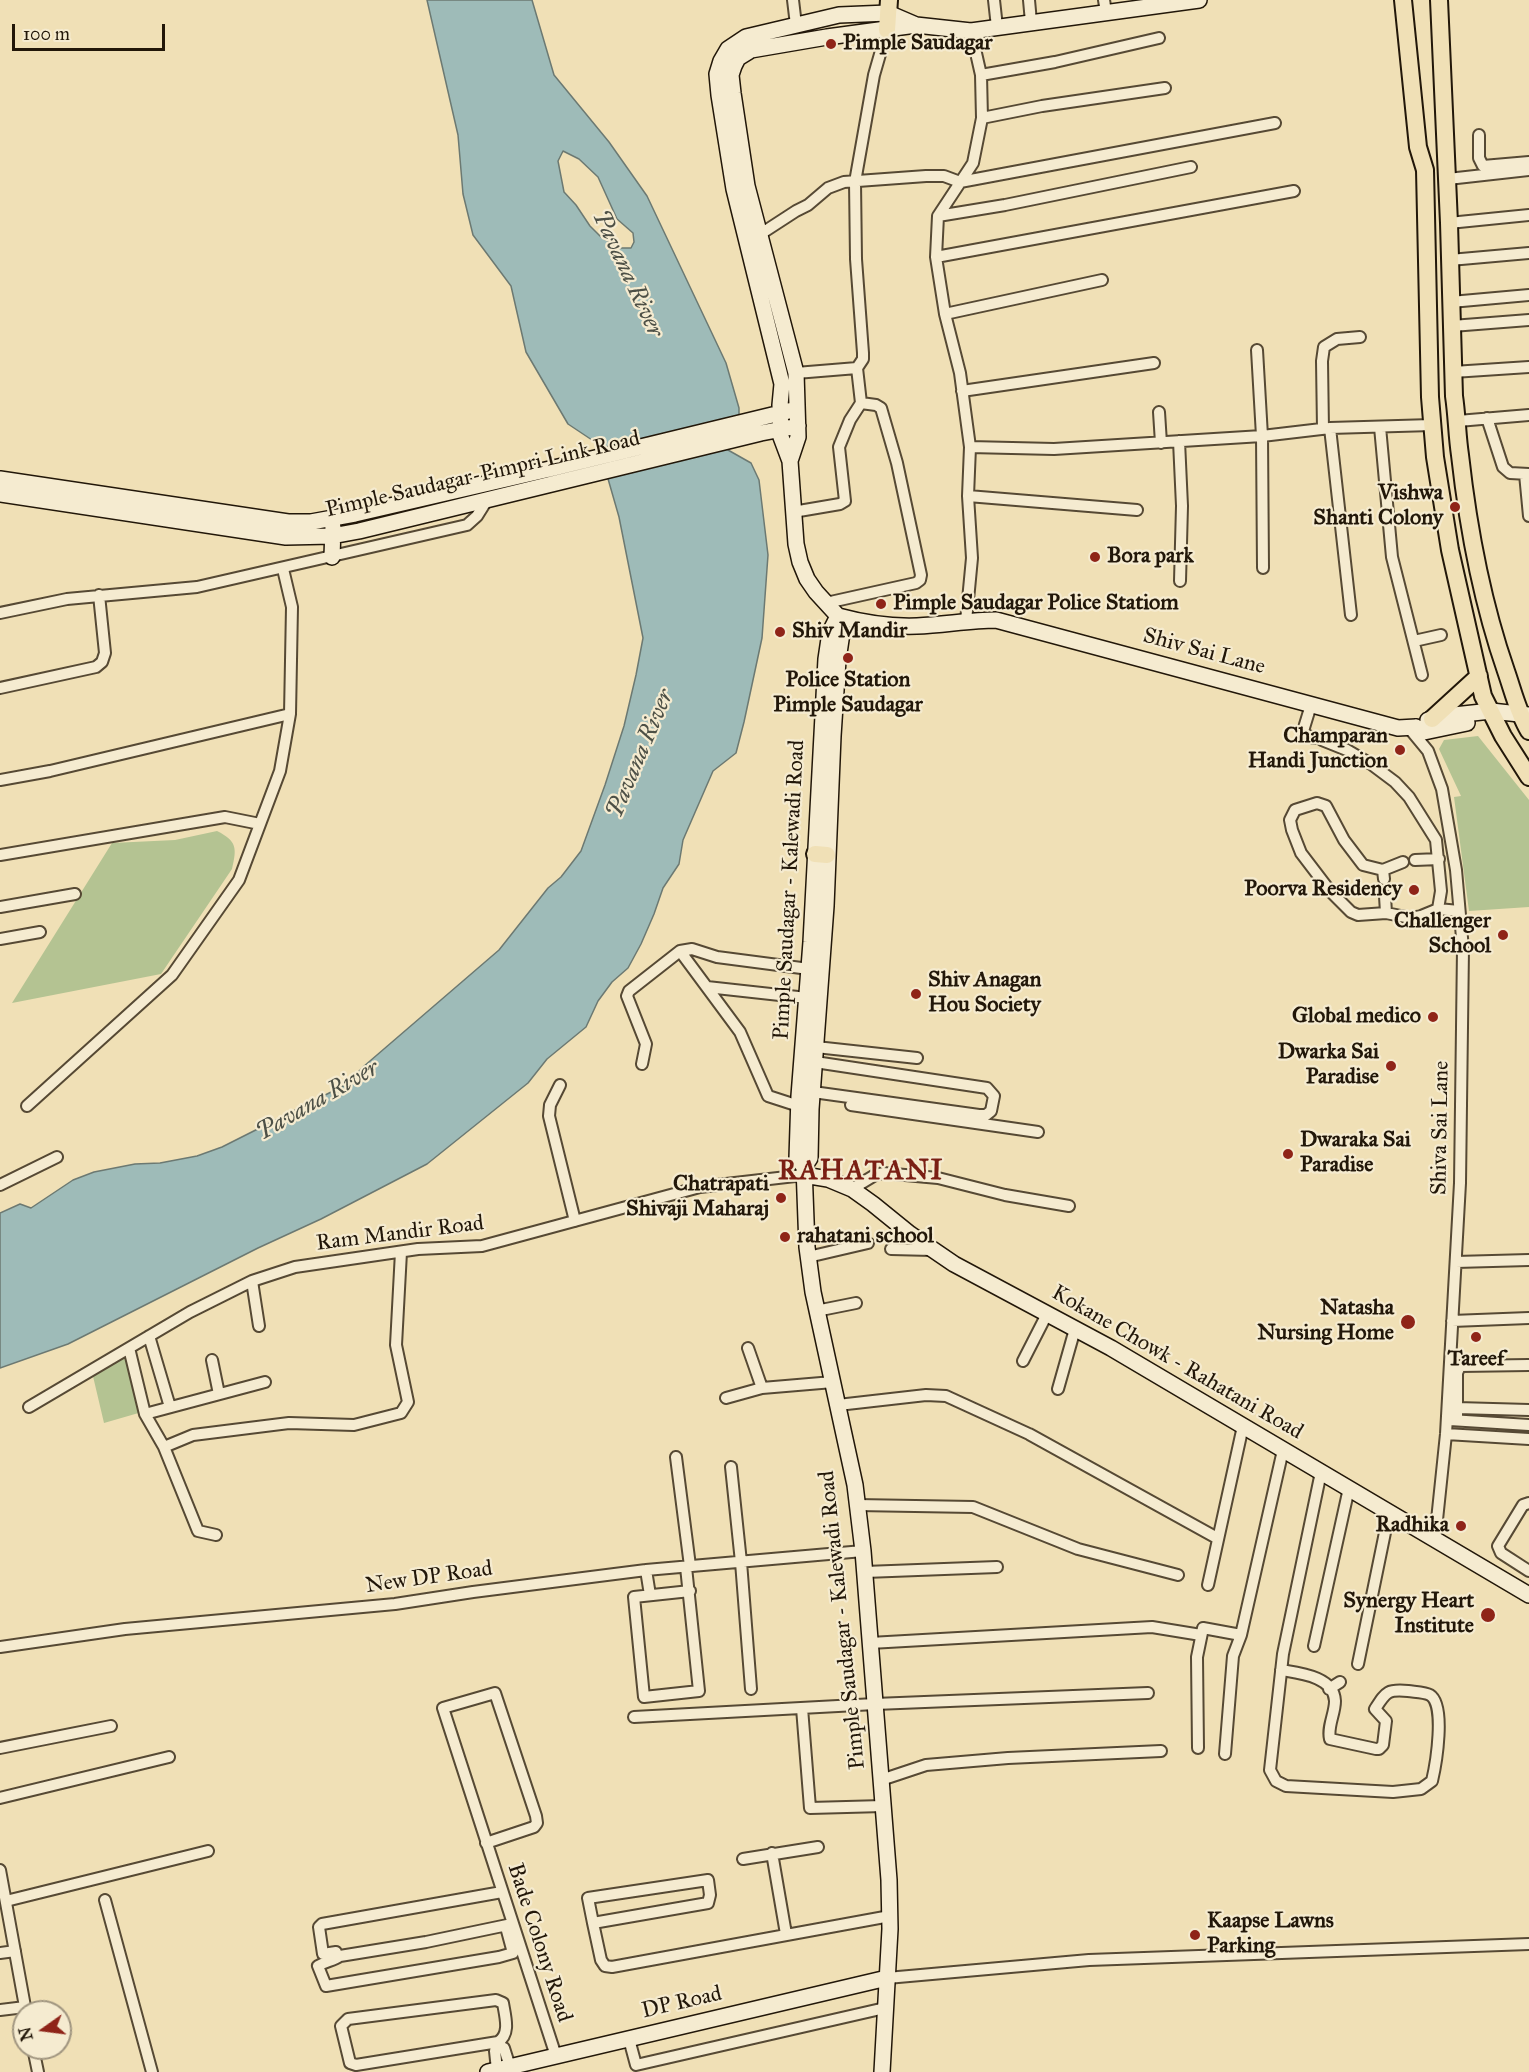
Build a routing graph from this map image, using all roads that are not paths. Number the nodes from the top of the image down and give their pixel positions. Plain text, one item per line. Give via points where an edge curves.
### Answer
1 (792, 0) edge
2 (994, 0) edge
3 (1029, 0) edge
4 (1199, 0) edge
5 (1405, 0) edge
6 (1439, 0) edge
7 (1449, 0) edge
8 (888, 6) edge
9 (1105, 6) edge
10 (1031, 22) junction
11 (796, 25) junction
12 (915, 25) junction
13 (997, 27) junction
14 (887, 30) junction
15 (971, 31) junction
16 (1159, 38) dead end
17 (981, 75) junction
18 (1165, 88) dead end
19 (982, 118) junction
20 (1275, 123) dead end
21 (1479, 135) dead end
22 (1529, 162) edge
23 (1191, 167) dead end
24 (1425, 170) junction
25 (1529, 170) edge
26 (1447, 174) junction
27 (855, 182) junction
28 (960, 182) junction
29 (1294, 191) dead end
30 (1529, 215) edge
31 (938, 216) junction
32 (1449, 222) junction
33 (761, 235) junction
34 (746, 241) junction
35 (1529, 254) edge
36 (936, 257) junction
37 (1450, 260) junction
38 (1102, 280) dead end
39 (1529, 295) edge
40 (1451, 303) junction
41 (945, 314) junction
42 (1529, 320) edge
43 (1452, 326) junction
44 (1360, 337) dead end
45 (1257, 350) dead end
46 (1154, 363) dead end
47 (1529, 367) edge
48 (856, 369) junction
49 (1453, 372) junction
50 (796, 373) junction
51 (962, 391) junction
52 (861, 403) junction
53 (797, 409) junction
54 (780, 412) junction
55 (1159, 412) dead end
56 (1529, 415) edge
57 (1487, 418) junction
58 (1458, 421) junction
59 (760, 425) junction
60 (1432, 425) junction
61 (798, 426) junction
62 (1380, 427) junction
63 (781, 428) junction
64 (1327, 428) junction
65 (1262, 436) junction
66 (1179, 441) junction
67 (1161, 443) junction
68 (970, 447) junction
69 (790, 461) junction
70 (1527, 474) edge
71 (555, 475) junction
72 (0, 479) edge
73 (0, 494) edge
74 (968, 496) junction
75 (487, 500) junction
76 (1137, 510) dead end
77 (793, 512) junction
78 (1529, 516) edge
79 (333, 518) junction
80 (333, 536) junction
81 (332, 557) junction
82 (283, 568) junction
83 (1263, 568) dead end
84 (1180, 581) dead end
85 (99, 595) junction
86 (826, 603) junction
87 (0, 613) edge
88 (1351, 615) dead end
89 (838, 616) junction
90 (966, 621) junction
91 (1441, 635) dead end
92 (1414, 641) junction
93 (1422, 675) dead end
94 (1479, 676) junction
95 (0, 688) edge
96 (1311, 705) junction
97 (290, 714) junction
98 (1493, 715) junction
99 (1432, 719) junction
100 (1525, 719) edge
101 (1412, 727) junction
102 (1529, 777) edge
103 (0, 780) edge
104 (260, 824) junction
105 (0, 855) edge
106 (821, 855) junction
107 (1439, 859) junction
108 (1415, 860) dead end
109 (1402, 862) dead end
110 (75, 894) dead end
111 (1385, 896) dead end
112 (0, 907) edge
113 (1438, 909) junction
114 (1459, 911) junction
115 (1386, 913) junction
116 (40, 932) dead end
117 (0, 939) edge
118 (680, 951) junction
119 (809, 969) junction
120 (707, 987) junction
121 (807, 998) junction
122 (816, 1047) junction
123 (917, 1058) dead end
124 (815, 1062) junction
125 (642, 1064) dead end
126 (560, 1085) dead end
127 (807, 1100) junction
128 (27, 1106) dead end
129 (1038, 1132) dead end
130 (57, 1157) dead end
131 (804, 1171) junction
132 (0, 1185) edge
133 (852, 1189) junction
134 (1069, 1206) dead end
135 (575, 1221) junction
136 (868, 1243) dead end
137 (891, 1249) dead end
138 (933, 1250) junction
139 (401, 1252) junction
140 (808, 1257) junction
141 (1529, 1260) edge
142 (1456, 1262) junction
143 (252, 1281) junction
144 (856, 1303) dead end
145 (816, 1311) junction
146 (1047, 1314) junction
147 (1529, 1318) edge
148 (1452, 1321) junction
149 (259, 1326) dead end
150 (1075, 1329) junction
151 (149, 1336) junction
152 (129, 1348) junction
153 (748, 1348) dead end
154 (212, 1360) dead end
155 (1023, 1360) dead end
156 (1529, 1365) edge
157 (265, 1382) dead end
158 (833, 1383) junction
159 (762, 1388) junction
160 (1058, 1389) dead end
161 (219, 1394) junction
162 (726, 1398) dead end
163 (838, 1405) junction
164 (29, 1407) dead end
165 (170, 1407) junction
166 (1457, 1408) junction
167 (1529, 1410) edge
168 (145, 1414) junction
169 (1452, 1420) junction
170 (1529, 1425) edge
171 (1243, 1426) junction
172 (1446, 1434) junction
173 (1529, 1439) edge
174 (164, 1447) junction
175 (1282, 1450) junction
176 (676, 1457) dead end
177 (731, 1467) dead end
178 (1321, 1472) junction
179 (1349, 1488) junction
180 (1529, 1503) edge
181 (857, 1505) junction
182 (1389, 1513) junction
183 (216, 1535) dead end
184 (1217, 1538) junction
185 (1435, 1539) junction
186 (863, 1551) junction
187 (741, 1562) junction
188 (688, 1566) junction
189 (997, 1567) dead end
190 (646, 1570) junction
191 (1529, 1571) edge
192 (865, 1572) junction
193 (1178, 1575) dead end
194 (1208, 1585) dead end
195 (690, 1591) junction
196 (650, 1595) junction
197 (1529, 1595) edge
198 (1201, 1635) junction
199 (1241, 1635) junction
200 (870, 1643) junction
201 (1314, 1646) dead end
202 (0, 1647) edge
203 (1358, 1664) dead end
204 (1281, 1670) junction
205 (1340, 1682) dead end
206 (751, 1689) dead end
207 (1329, 1689) junction
208 (1148, 1693) dead end
209 (875, 1704) junction
210 (802, 1708) junction
211 (634, 1717) dead end
212 (111, 1726) dead end
213 (0, 1748) edge
214 (1198, 1748) dead end
215 (1161, 1751) dead end
216 (1225, 1754) dead end
217 (169, 1757) dead end
218 (881, 1780) junction
219 (0, 1798) edge
220 (883, 1806) junction
221 (486, 1843) junction
222 (818, 1847) dead end
223 (208, 1851) dead end
224 (772, 1853) junction
225 (743, 1859) dead end
226 (0, 1870) edge
227 (500, 1892) junction
228 (105, 1900) dead end
229 (6, 1901) junction
230 (890, 1916) junction
231 (508, 1922) junction
232 (593, 1923) junction
233 (786, 1934) junction
234 (1529, 1944) edge
235 (15, 1951) junction
236 (0, 1953) edge
237 (887, 1978) junction
238 (24, 2000) edge
239 (885, 2008) junction
240 (629, 2039) junction
241 (499, 2045) junction
242 (556, 2056) junction
243 (500, 2065) edge
244 (152, 2072) edge
245 (882, 2072) edge

1 - 11 street
2 - 13 street
3 - 10 street
4 - 9 street
5 - 24 main road via 1418,147
5 - 24 main road via 1419,48
6 - 26 main road
7 - 26 main road via 1455,152
8 - 11 street
8 - 12 street
8 - 14 main road
9 - 10 street
10 - 13 street
11 - 34 street via 736,42 726,52 717,74
12 - 14 street
12 - 15 street
13 - 15 street
14 - 27 street via 874,75
14 - 33 street via 759,48 738,58 731,75 733,93 747,186
15 - 17 street
16 - 17 street
17 - 19 street
18 - 19 street
19 - 28 street via 973,163
20 - 28 street
21 - 22 street via 1483,166
23 - 31 street
24 - 60 main road
25 - 26 street
26 - 32 main road
27 - 28 street via 926,176 944,176
27 - 33 street via 828,188 808,206
27 - 48 street via 863,353
28 - 31 street
29 - 36 street
30 - 32 street
31 - 36 street
32 - 37 main road
33 - 34 street
33 - 50 street
34 - 54 street via 782,384
35 - 37 street
36 - 41 street
37 - 40 main road
38 - 41 street
39 - 40 street
40 - 43 main road
41 - 51 street
42 - 43 street
43 - 49 main road
44 - 64 street via 1337,339 1324,347
45 - 65 street
46 - 51 street
47 - 49 street
48 - 50 street
48 - 52 street
49 - 58 main road
50 - 53 street
51 - 68 street
52 - 77 street via 839,447 845,501
52 - 86 street via 881,408 921,575 916,583
53 - 54 street
53 - 61 street
54 - 59 street
54 - 63 street
55 - 67 street
56 - 57 street
57 - 58 street
57 - 70 street via 1503,467 1510,473
58 - 100 main road via 1459,454 1474,545 1501,657
59 - 63 street
59 - 71 street, Pimple Saudagar-Pimpri Link Road
60 - 62 street
60 - 94 main road via 1450,550
61 - 63 street
61 - 69 street
62 - 64 street
62 - 92 street via 1392,557
63 - 69 street
64 - 65 street
64 - 88 street
65 - 66 street
65 - 83 street
66 - 67 street
66 - 84 street
67 - 68 street via 1054,449
68 - 74 street
69 - 77 street
70 - 78 street
71 - 75 street, Pimple Saudagar-Pimpri Link Road
71 - 79 street, Pimple Saudagar-Pimpri Link Road
72 - 79 street, Pimple Saudagar-Pimpri Link Road via 288,522
73 - 80 street, Pimple Saudagar-Pimpri Link Road via 286,537
74 - 76 street
74 - 90 street via 972,558
75 - 80 street, Pimple Saudagar-Pimpri Link Road
75 - 81 street via 467,525
77 - 86 street via 800,562 807,579
79 - 80 street
80 - 81 street
81 - 82 street
82 - 85 street via 197,587
82 - 97 street via 292,607
85 - 87 street
85 - 95 street via 105,653 102,662 96,667
86 - 89 street
89 - 90 street, Shiv Sai Lane via 870,624 916,626
89 - 106 street, Pimple Saudagar - Kalewadi Road via 842,633
90 - 96 street, Shiv Sai Lane via 996,620
91 - 92 street
92 - 93 street
94 - 98 main road
94 - 99 main road
96 - 101 street, Shiv Sai Lane via 1398,728
96 - 107 street via 1305,735 1347,750 1395,782 1436,840
97 - 103 street
97 - 104 street via 280,771
98 - 99 street
98 - 100 street
98 - 101 street, Shiv Sai Lane via 1424,732
98 - 102 main road
99 - 101 street
101 - 114 street, Shiva Sai Lane via 1428,752 1442,789
104 - 105 street via 225,817
104 - 128 street via 239,880 172,975
106 - 119 street, Pimple Saudagar - Kalewadi Road
106 - 122 street, Pimple Saudagar - Kalewadi Road
107 - 108 street
107 - 113 street
109 - 115 street via 1383,874 1363,865 1323,805 1301,807 1292,815 1292,830 1301,853 1340,901 1358,915
110 - 112 street
111 - 115 street
113 - 114 street
113 - 115 street via 1411,918
114 - 142 street, Shiva Sai Lane via 1463,949 1463,1068
116 - 117 street
118 - 119 street
118 - 120 street
118 - 125 street via 627,996 646,1044
119 - 121 street, Pimple Saudagar - Kalewadi Road
120 - 121 street
120 - 127 street via 740,1032 768,1096
121 - 127 street, Pimple Saudagar - Kalewadi Road
122 - 123 street
122 - 124 street, Pimple Saudagar - Kalewadi Road
124 - 127 street, Pimple Saudagar - Kalewadi Road
124 - 127 street via 987,1088 994,1096 991,1111 979,1115
126 - 135 street via 549,1116
127 - 129 street
127 - 131 street, Pimple Saudagar - Kalewadi Road via 797,1158
130 - 132 street
131 - 133 street, Kokane Chowk - Rahatani Road
131 - 135 street, Ram Mandir Road via 700,1187
131 - 140 street, Pimple Saudagar - Kalewadi Road
133 - 134 street via 883,1173 938,1178
133 - 138 street, Kokane Chowk - Rahatani Road
135 - 139 street, Ram Mandir Road via 482,1246
136 - 140 street
137 - 138 street
138 - 146 street, Kokane Chowk - Rahatani Road
139 - 143 street, Ram Mandir Road via 295,1267
139 - 174 street via 396,1345 408,1402 401,1413 354,1425 289,1423 193,1435
140 - 145 street, Pimple Saudagar - Kalewadi Road
141 - 142 street
142 - 148 street, Shiva Sai Lane
143 - 149 street
143 - 151 street, Ram Mandir Road
144 - 145 street
145 - 158 street, Pimple Saudagar - Kalewadi Road
146 - 150 street, Kokane Chowk - Rahatani Road
146 - 155 street
147 - 148 street
148 - 169 street, Shiva Sai Lane
150 - 160 street
150 - 171 street, Kokane Chowk - Rahatani Road
151 - 152 street, Ram Mandir Road
151 - 165 street
152 - 164 street, Ram Mandir Road
152 - 168 street
153 - 159 street
154 - 161 street
156 - 166 street via 1460,1366
157 - 161 street
158 - 159 street
158 - 163 street, Pimple Saudagar - Kalewadi Road
159 - 162 street
161 - 165 street
163 - 181 street, Pimple Saudagar - Kalewadi Road
163 - 184 street via 946,1396 1029,1434
165 - 168 street
166 - 167 street
166 - 169 street
168 - 174 street
169 - 170 street
169 - 172 street, Shiva Sai Lane
171 - 175 street, Kokane Chowk - Rahatani Road
171 - 184 street
172 - 173 street
172 - 185 street, Shiva Sai Lane
174 - 183 street via 198,1531
175 - 178 street, Kokane Chowk - Rahatani Road
175 - 199 street
176 - 188 street
177 - 187 street
178 - 179 street, Kokane Chowk - Rahatani Road
178 - 204 street
179 - 182 street, Kokane Chowk - Rahatani Road
179 - 201 street
180 - 191 street via 1523,1505 1498,1546 1501,1553
181 - 186 street, Pimple Saudagar - Kalewadi Road
181 - 193 street via 973,1507 1078,1549
182 - 185 street, Kokane Chowk - Rahatani Road
182 - 203 street
184 - 194 street
185 - 197 street, Kokane Chowk - Rahatani Road
186 - 187 street, New DP Road
186 - 192 street, Pimple Saudagar - Kalewadi Road
187 - 188 street, New DP Road
187 - 206 street
188 - 190 street, New DP Road
188 - 195 street
189 - 192 street
190 - 196 street
190 - 202 street, New DP Road via 395,1604 125,1629
192 - 200 street, Pimple Saudagar - Kalewadi Road
195 - 196 street
195 - 196 street via 699,1691 644,1697 634,1597
198 - 199 street via 1203,1628
198 - 200 street via 1152,1627
198 - 214 street via 1197,1657
199 - 216 street via 1233,1656
200 - 209 street, Pimple Saudagar - Kalewadi Road
204 - 207 street via 1314,1676
204 - 207 street via 1270,1770 1276,1781 1286,1786 1393,1792 1421,1789 1432,1781 1439,1723 1438,1708 1429,1694 1393,1689 1385,1694 1375,1709 1386,1721 1383,1745 1376,1749 1330,1739 1335,1700
205 - 207 street
208 - 209 street
209 - 210 street
209 - 218 street, Pimple Saudagar - Kalewadi Road
210 - 211 street
210 - 220 street via 810,1809
212 - 213 street
215 - 218 street via 926,1765
217 - 219 street
218 - 220 street, Pimple Saudagar - Kalewadi Road
220 - 230 street, Pimple Saudagar - Kalewadi Road
221 - 221 street, Bade Colony Road via 443,1708 495,1693 537,1824
221 - 227 street, Bade Colony Road
222 - 224 street
223 - 229 street
224 - 225 street
224 - 233 street
226 - 229 street
227 - 231 street, Bade Colony Road
227 - 231 street via 322,1924 319,1926 323,1954
228 - 244 street
229 - 235 street
230 - 233 street
230 - 237 street, Pimple Saudagar - Kalewadi Road
231 - 231 street via 426,1942 340,1956 318,1966 326,1986 499,1957 513,1953
231 - 242 street, Bade Colony Road
232 - 232 street via 708,1903 708,1880 588,1899
232 - 233 street via 605,1966
234 - 237 street via 1089,1960
235 - 236 street
235 - 238 street
237 - 239 street, Pimple Saudagar - Kalewadi Road
237 - 240 street, DP Road
239 - 240 street via 636,2065
239 - 245 street, Pimple Saudagar - Kalewadi Road
240 - 242 street, DP Road
241 - 241 street via 506,2033 503,2003 496,2000 348,2019 341,2026 350,2063 356,2065
241 - 243 street via 504,2048
242 - 243 street, DP Road

